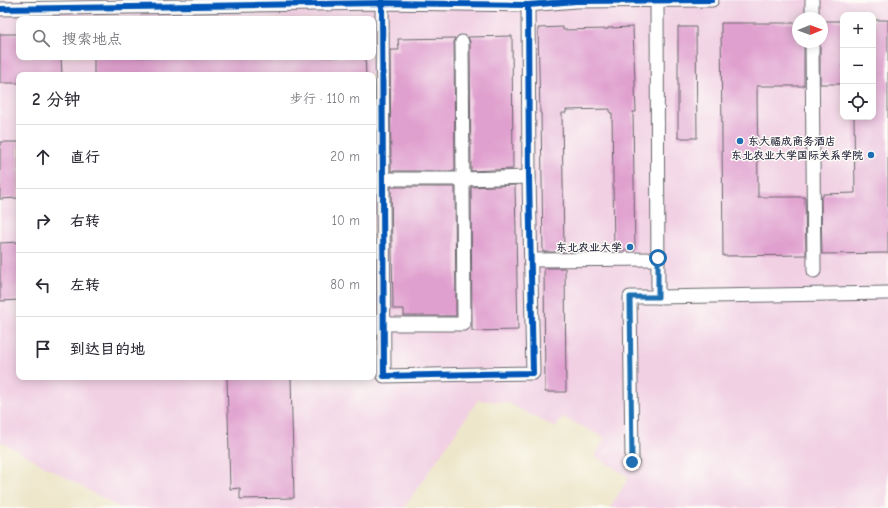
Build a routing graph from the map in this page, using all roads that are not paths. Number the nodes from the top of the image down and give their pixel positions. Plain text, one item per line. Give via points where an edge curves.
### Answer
1 (657, 0) edge
2 (712, 0) edge
3 (812, 0) edge
4 (576, 1) edge
5 (382, 2) edge
6 (528, 5) junction
7 (0, 10) edge
8 (812, 12) edge
9 (462, 42) dead end
10 (812, 48) edge
11 (529, 176) junction
12 (462, 178) junction
13 (378, 179) edge
14 (658, 258) junction
15 (531, 260) junction
16 (814, 271) dead end
17 (888, 293) edge
18 (658, 297) junction
19 (384, 324) junction
20 (632, 462) dead end

1 - 2 street
1 - 4 street
1 - 14 street
3 - 8 street
4 - 6 street
5 - 6 street
5 - 7 street
5 - 13 street
6 - 11 street
9 - 12 street
10 - 16 street
11 - 12 street
11 - 15 street
12 - 13 street
12 - 19 street via 464,324
13 - 19 street
14 - 15 street
14 - 18 street
15 - 19 street via 532,373 384,376
17 - 18 street
18 - 20 street via 630,297

